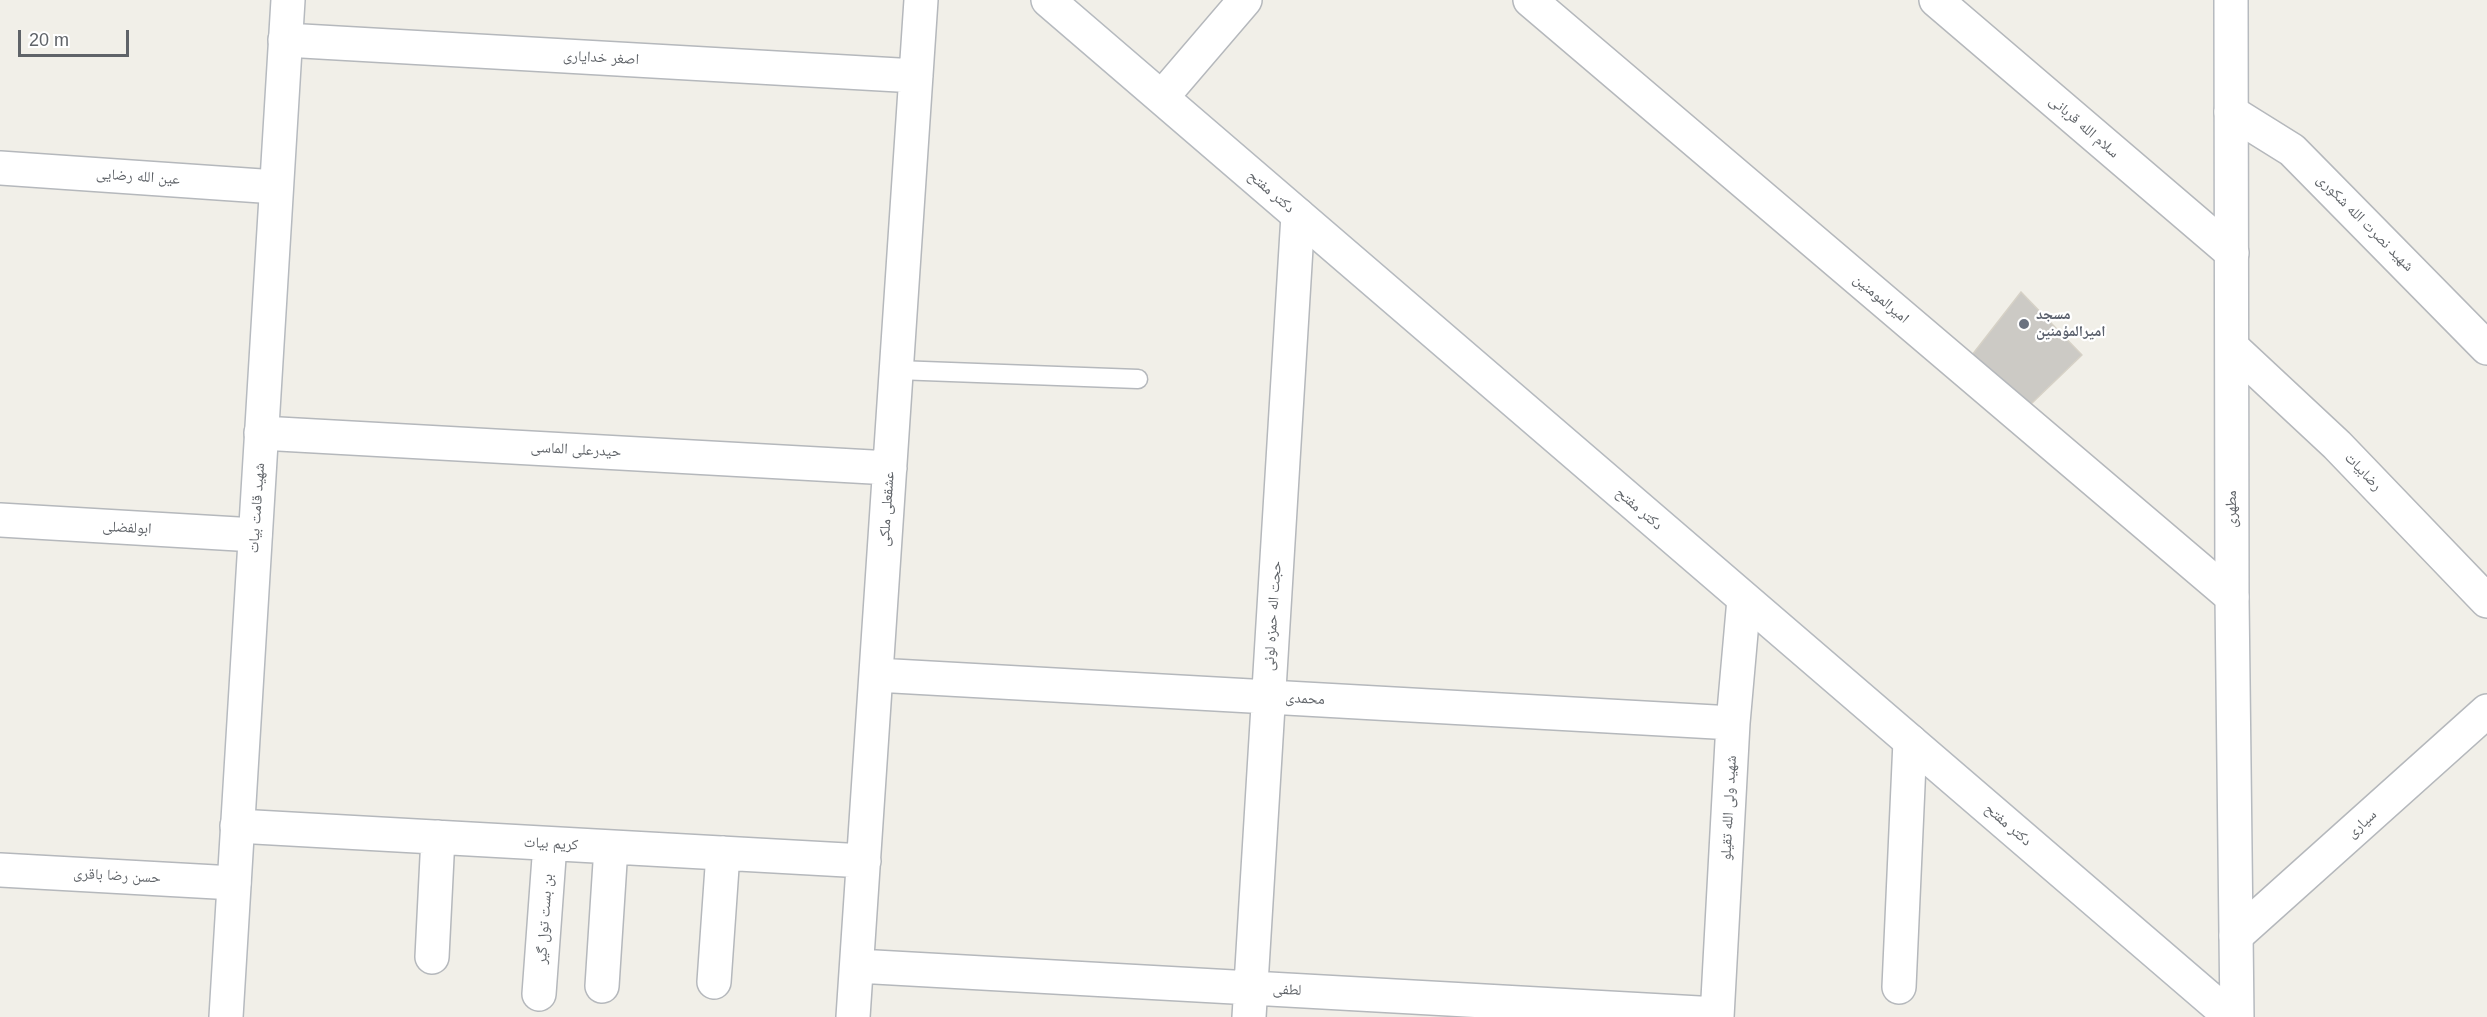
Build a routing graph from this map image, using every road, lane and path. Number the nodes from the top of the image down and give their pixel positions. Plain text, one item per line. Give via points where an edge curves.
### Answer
1 (288, 0) edge
2 (921, 0) edge
3 (1048, 0) edge
4 (1245, 0) edge
5 (1530, 0) edge
6 (1936, 0) edge
7 (2231, 0) edge
8 (285, 40) junction
9 (916, 76) junction
10 (1162, 97) junction
11 (2231, 112) junction
12 (0, 168) edge
13 (276, 187) junction
14 (1298, 215) junction
15 (2232, 253) junction
16 (2233, 348) junction
17 (2487, 348) edge
18 (897, 370) junction
19 (1138, 379) dead end
20 (261, 433) junction
21 (890, 468) junction
22 (0, 520) edge
23 (255, 535) junction
24 (2232, 597) junction
25 (1744, 599) junction
26 (2487, 601) edge
27 (876, 675) junction
28 (1268, 697) junction
29 (2487, 711) edge
30 (1733, 723) junction
31 (1910, 741) junction
32 (237, 826) junction
33 (438, 837) junction
34 (550, 844) junction
35 (611, 847) junction
36 (723, 853) junction
37 (864, 861) junction
38 (0, 870) edge
39 (234, 883) junction
40 (2236, 936) junction
41 (432, 957) dead end
42 (857, 966) junction
43 (714, 982) dead end
44 (602, 986) dead end
45 (1899, 987) dead end
46 (539, 994) dead end
47 (1250, 1002) edge
48 (1717, 1016) edge
49 (226, 1017) edge
50 (854, 1017) edge
51 (2231, 1017) edge
52 (2237, 1017) edge

1 - 8 street, شهید قامت بیات
2 - 9 street, عشقعلی ملکی
3 - 10 street, دکتر مفتح
4 - 10 street
5 - 24 street, امیرالمومنین
6 - 15 street, سلام الله قربانی
7 - 11 street, مطهری
8 - 9 street, اصغر خدایاری
8 - 13 street, شهید قامت بیات
9 - 18 street, عشقعلی ملکی
10 - 14 street, دکتر مفتح
11 - 15 street, مطهری
11 - 17 street, شهید نصرت الله شکوری via 2292,150
12 - 13 street, عین الله رضایی
13 - 20 street, شهید قامت بیات
14 - 25 street, دکتر مفتح
14 - 28 street, حجت اله حمزه لوئی
15 - 16 street, مطهری
16 - 24 street, مطهری
16 - 26 street, رضابیات via 2337,445
18 - 19 lane
18 - 21 street, عشقعلی ملکی
20 - 21 street, حیدرعلی الماسی
20 - 23 street, شهید قامت بیات
21 - 27 street, عشقعلی ملکی
22 - 23 street, ابولفضلی
23 - 32 street, شهید قامت بیات
24 - 40 street, مطهری
25 - 30 street, شهید ولی الله تقیلو
25 - 31 street, دکتر مفتح
27 - 28 street, محمدی
27 - 37 street, عشقعلی ملکی
28 - 30 street, محمدی
28 - 47 street, حجت اله حمزه لوئی
29 - 40 street, سیاری
30 - 48 street, شهید ولی الله تقیلو
31 - 45 street
31 - 51 street, دکتر مفتح
32 - 33 street, کریم بیات
32 - 39 street, شهید قامت بیات
33 - 34 street, کریم بیات
33 - 41 street
34 - 35 street, کریم بیات
34 - 46 street, بن بست تول گیر
35 - 36 street, کریم بیات
35 - 44 street
36 - 37 street, کریم بیات
36 - 43 street
37 - 42 street, عشقعلی ملکی
38 - 39 street, حسن رضا باقری
39 - 49 street, شهید قامت بیات
40 - 52 street, مطهری
42 - 47 street, لطفی
42 - 50 street, عشقعلی ملکی
47 - 48 street, لطفی

